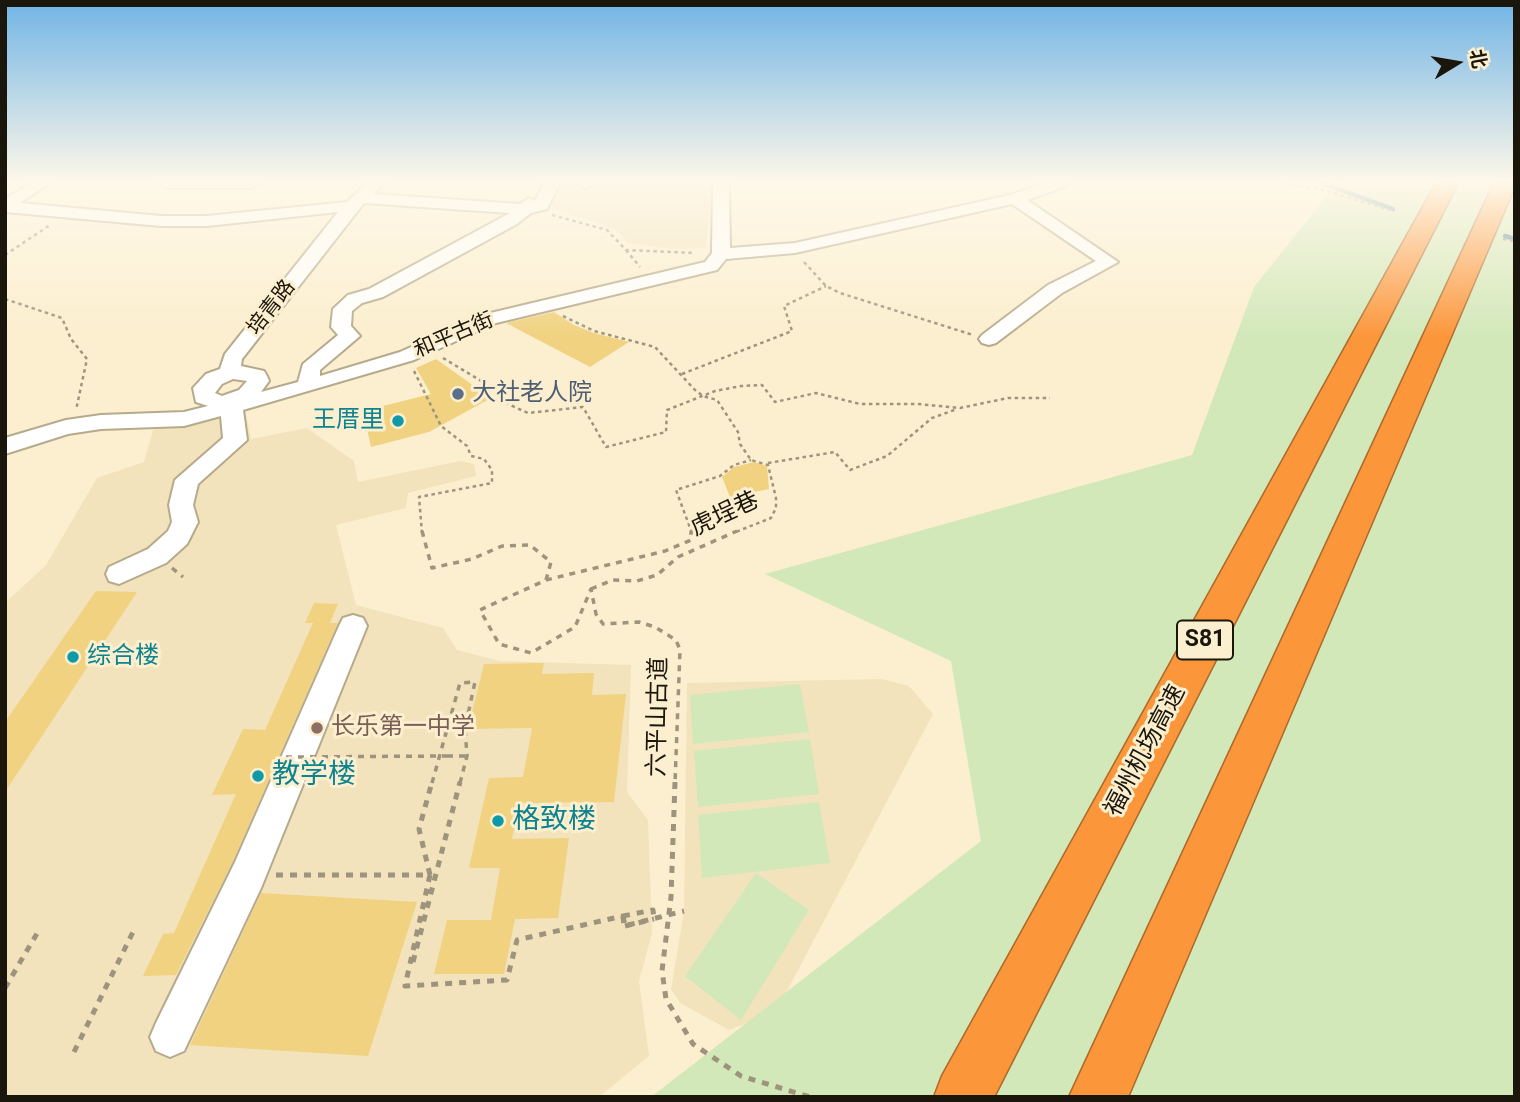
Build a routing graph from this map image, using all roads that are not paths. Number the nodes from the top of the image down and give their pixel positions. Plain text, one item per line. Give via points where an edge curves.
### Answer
1 (330, 234) edge
2 (485, 234) edge
3 (721, 234) edge
4 (857, 234) edge
5 (1068, 234) edge
6 (1420, 234) edge
7 (1482, 234) edge
8 (721, 254) junction
9 (989, 339) road end
10 (230, 373) junction
11 (308, 387) junction
12 (231, 403) junction
13 (5, 446) edge
14 (119, 574) dead end
15 (352, 626) dead end
16 (170, 1038) dead end
17 (963, 1097) edge
18 (1098, 1097) edge

1 - 10 street, 培青路 via 232,358
2 - 11 street via 343,309 341,327 350,336 310,368
3 - 8 street
4 - 8 street via 795,248
5 - 9 street via 1110,262 1055,289
6 - 17 highway, 福州机场高速 / S81
7 - 18 highway
8 - 11 street, 和平古街 via 711,266 489,319 416,352
10 - 12 street via 214,379 203,393 208,400
10 - 12 street via 246,372 258,380 253,390
11 - 12 street, 和平古街
12 - 13 street, 和平古街 via 184,419 72,426
12 - 14 street via 235,440 187,480 181,505 185,522 178,537 158,556
15 - 16 street via 248,875

